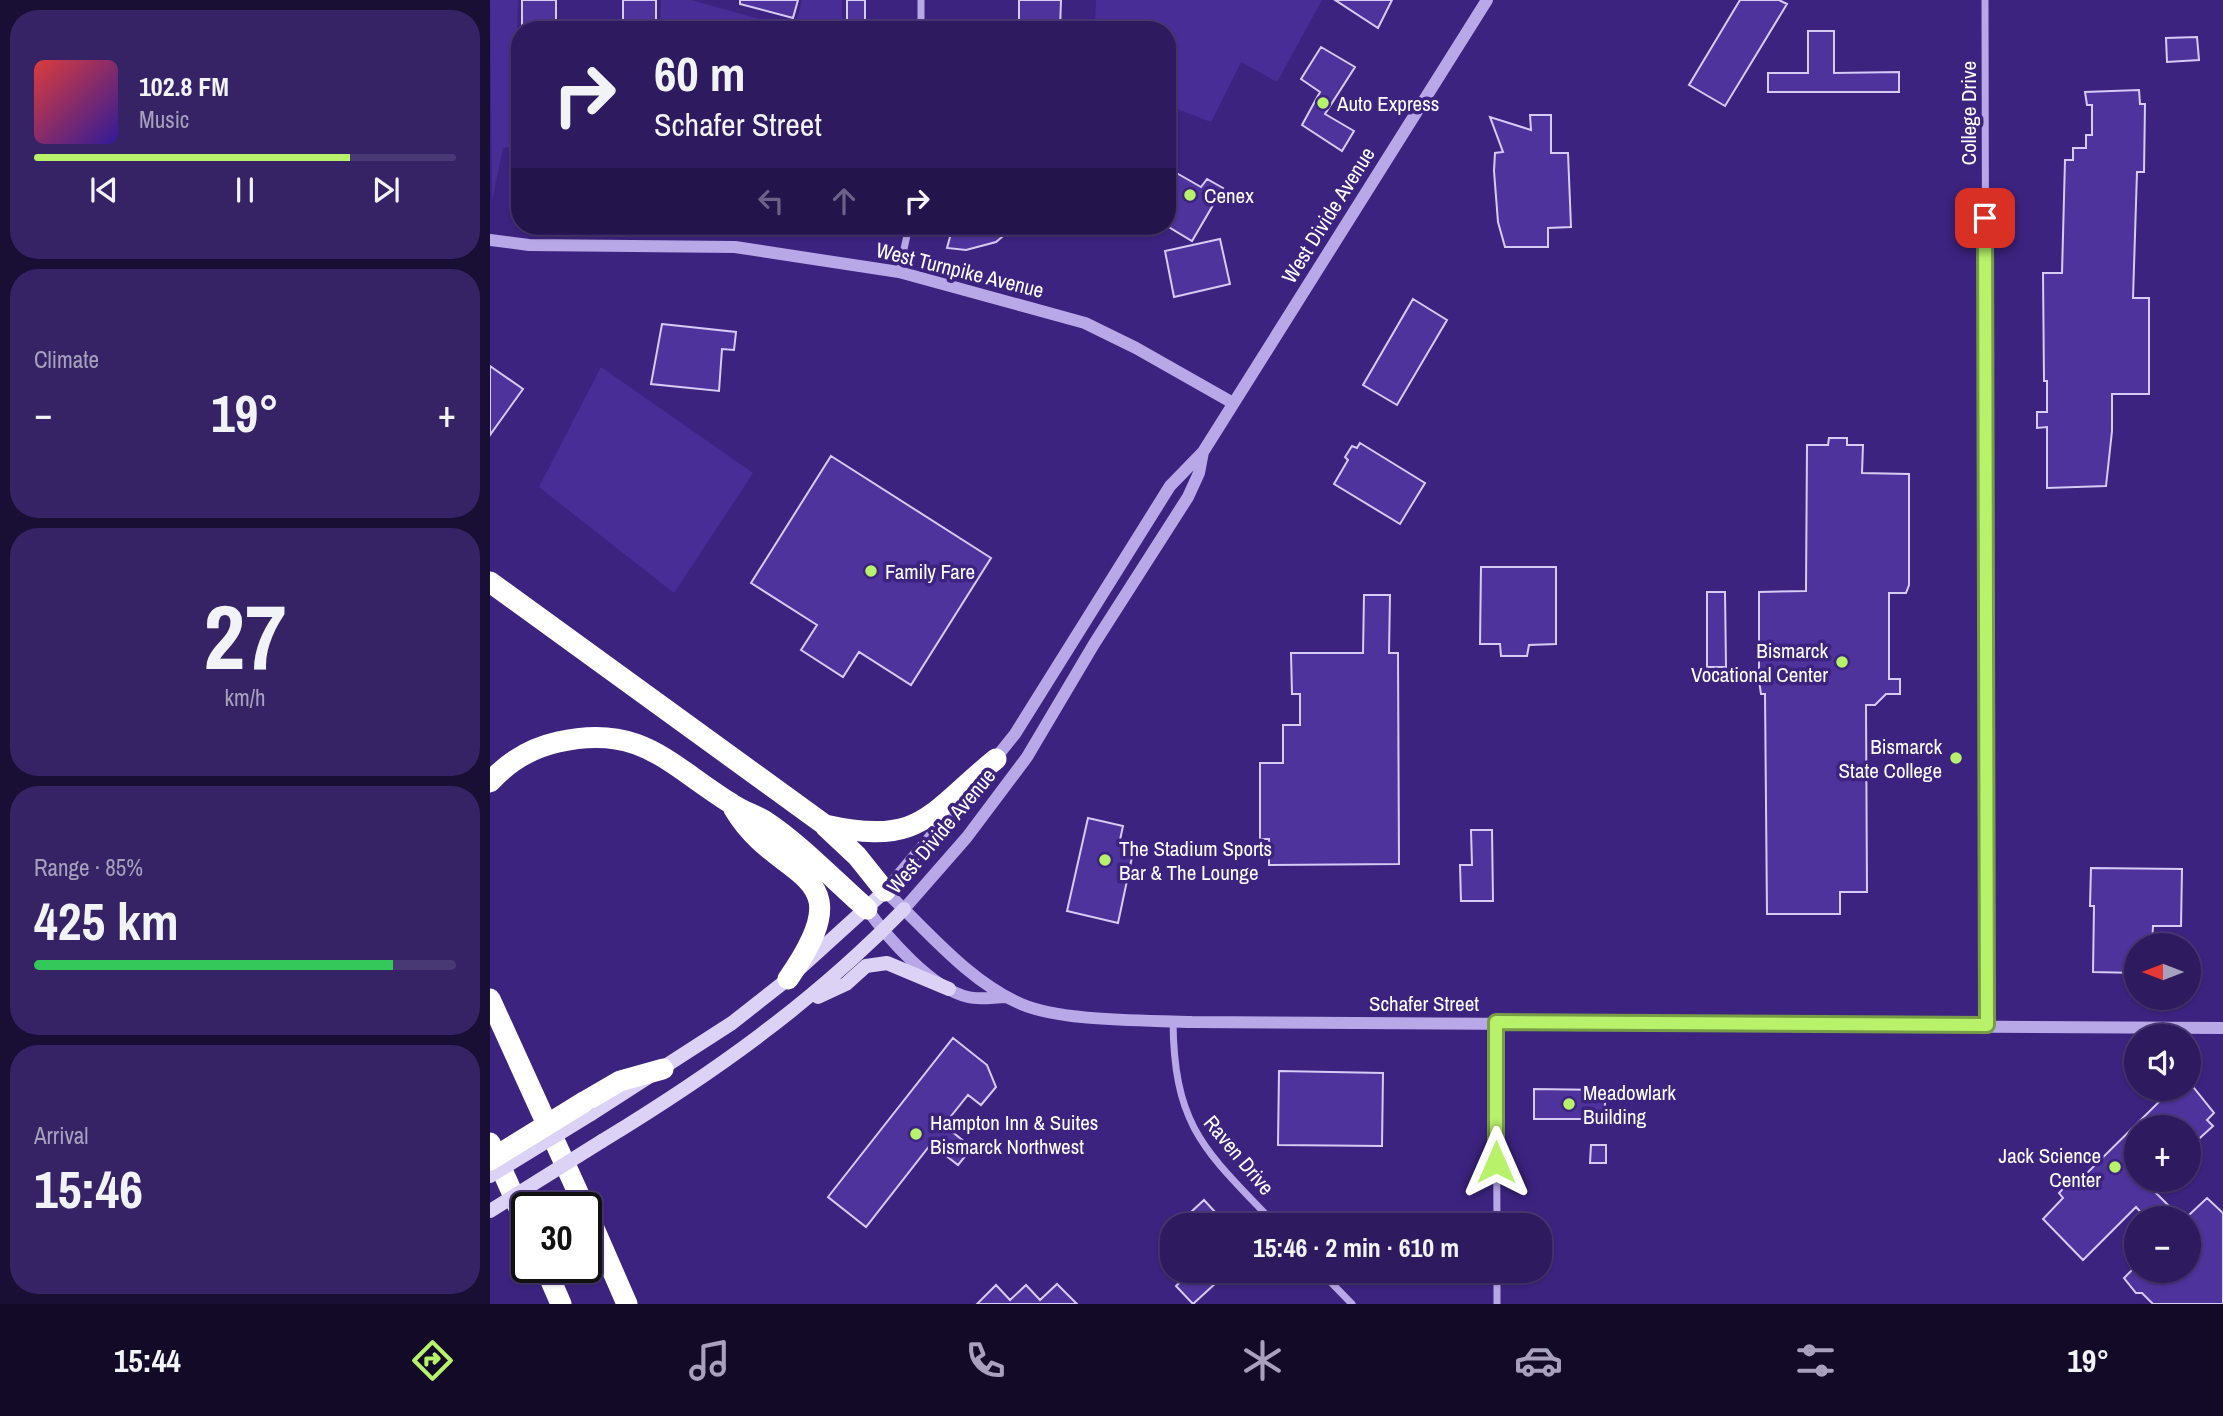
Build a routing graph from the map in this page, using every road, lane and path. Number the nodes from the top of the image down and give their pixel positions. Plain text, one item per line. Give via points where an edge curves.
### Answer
1 (921, 0) edge
2 (1487, 0) edge
3 (1985, 0) edge
4 (921, 21) edge
5 (907, 235) edge
6 (490, 240) edge
7 (899, 272) junction
8 (1233, 403) junction
9 (1203, 452) junction
10 (490, 582) edge
11 (996, 759) junction
12 (490, 782) edge
13 (732, 804) junction
14 (825, 825) junction
15 (885, 891) junction
16 (867, 909) junction
17 (904, 909) junction
18 (883, 931) junction
19 (788, 979) junction
20 (949, 989) junction
21 (1006, 997) junction
22 (490, 999) edge
23 (801, 1005) junction
24 (1172, 1021) junction
25 (1496, 1022) junction
26 (1987, 1025) junction
27 (2223, 1028) edge
28 (490, 1031) edge
29 (663, 1069) joint
30 (490, 1143) edge
31 (494, 1167) edge
32 (563, 1192) edge
33 (578, 1192) edge
34 (511, 1197) edge
35 (490, 1210) edge
36 (1265, 1213) edge
37 (1497, 1213) edge
38 (602, 1245) edge
39 (602, 1277) edge
40 (552, 1283) edge
41 (1332, 1283) edge
42 (1497, 1283) edge
43 (561, 1304) edge
44 (614, 1304) edge
45 (628, 1304) edge
46 (1352, 1304) edge
47 (1497, 1304) edge

1 - 4 street
2 - 8 street, West Divide Avenue
3 - 26 street, College Drive
5 - 7 street
6 - 7 street, West Turnpike Avenue via 529,245 735,247
7 - 8 street, West Turnpike Avenue via 1093,326
8 - 9 street, West Divide Avenue
9 - 11 street, West Divide Avenue via 1170,486
9 - 17 street, West Divide Avenue via 1188,497 1027,757 967,837
10 - 14 highway
11 - 14 highway via 938,812 915,826 873,832
11 - 15 street, West Divide Avenue
12 - 13 highway via 536,748 570,739 607,737 649,749
13 - 16 highway via 766,822
13 - 19 highway via 750,830 799,871 817,896 821,909 816,934
14 - 15 highway
15 - 16 main road, West Divide Avenue
15 - 17 street, Schafer Street
16 - 18 street, Schafer Street
16 - 19 main road, West Divide Avenue
17 - 18 main road, West Divide Avenue
17 - 21 street, Schafer Street via 975,976
18 - 20 street, Schafer Street
18 - 23 main road, West Divide Avenue
19 - 29 main road, West Divide Avenue
20 - 21 street, Schafer Street via 968,997
20 - 23 main road via 887,963 866,966 846,984
21 - 24 street, Schafer Street via 1024,1006 1070,1015
22 - 33 highway
23 - 35 main road, West Divide Avenue, bridge via 690,1087
24 - 25 street, Schafer Street
24 - 36 street, Raven Drive via 1174,1073 1187,1119 1200,1141
25 - 26 street, Schafer Street
25 - 37 street
26 - 27 street, Schafer Street
28 - 32 highway
29 - 31 highway, bridge via 620,1081 587,1108
30 - 31 highway
31 - 34 highway
38 - 45 highway
39 - 44 highway
40 - 43 highway
41 - 46 street
42 - 47 street

